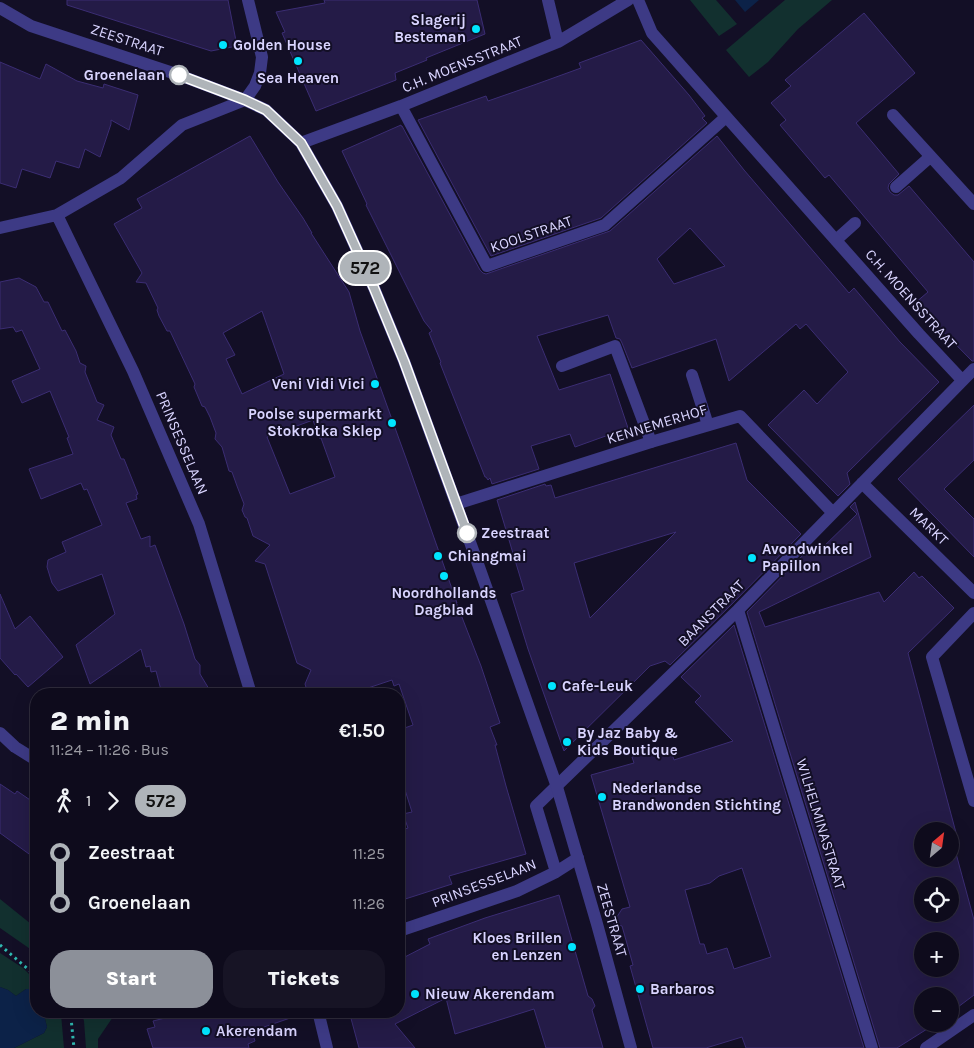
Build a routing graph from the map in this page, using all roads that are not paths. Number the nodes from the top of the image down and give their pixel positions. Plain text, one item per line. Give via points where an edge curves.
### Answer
1 (248, 0) edge
2 (548, 0) edge
3 (628, 0) edge
4 (638, 0) edge
5 (0, 8) edge
6 (558, 42) junction
7 (245, 100) junction
8 (402, 106) junction
9 (892, 115) dead end
10 (726, 117) junction
11 (301, 143) junction
12 (930, 157) junction
13 (896, 187) dead end
14 (974, 204) edge
15 (57, 215) junction
16 (855, 223) dead end
17 (0, 228) edge
18 (836, 240) junction
19 (562, 366) dead end
20 (974, 368) edge
21 (692, 375) dead end
22 (962, 380) junction
23 (708, 425) junction
24 (652, 442) junction
25 (862, 484) junction
26 (456, 504) junction
27 (833, 513) junction
28 (974, 593) edge
29 (738, 610) junction
30 (974, 613) edge
31 (249, 688) edge
32 (0, 733) edge
33 (30, 756) edge
34 (557, 787) junction
35 (974, 801) edge
36 (578, 858) junction
37 (556, 872) junction
38 (405, 929) edge
39 (974, 1015) edge
40 (320, 1018) edge
41 (327, 1048) edge
42 (631, 1048) edge
43 (872, 1048) edge
44 (926, 1048) edge

1 - 7 street via 262,57 255,86
2 - 6 street
3 - 6 street, C.H. MOENSSTRAAT
4 - 10 street, C.H. MOENSSTRAAT via 652,33
5 - 7 street, ZEESTRAAT via 31,26
6 - 8 street, C.H. MOENSSTRAAT
7 - 11 street, ZEESTRAAT via 266,110
7 - 15 street via 182,125 121,178
8 - 10 street, KOOLSTRAAT via 487,266 605,225
8 - 11 street, C.H. MOENSSTRAAT
9 - 12 street
10 - 18 street, C.H. MOENSSTRAAT
11 - 26 street, ZEESTRAAT via 337,206 374,288
12 - 13 street
12 - 14 street
15 - 17 street
15 - 31 street, PRINSESSELAAN via 133,371 199,524
16 - 18 street
18 - 22 street, C.H. MOENSSTRAAT
19 - 24 street via 615,346
20 - 22 street, BAANSTRAAT
21 - 23 street
22 - 25 street, BAANSTRAAT
23 - 24 street, KENNEMERHOF
23 - 27 street, KENNEMERHOF via 740,416
24 - 26 street, KENNEMERHOF
25 - 27 street, BAANSTRAAT
25 - 28 street, MARKT
26 - 34 street, ZEESTRAAT
27 - 29 street, BAANSTRAAT
29 - 34 street, BAANSTRAAT
29 - 43 street, WILHELMINASTRAAT
30 - 35 street via 932,657
32 - 33 street
34 - 36 street, ZEESTRAAT
34 - 37 street, BAANSTRAAT via 536,806
36 - 37 street, PRINSESSELAAN
36 - 42 street, ZEESTRAAT
37 - 38 street, PRINSESSELAAN via 517,891
39 - 44 street
40 - 41 street

